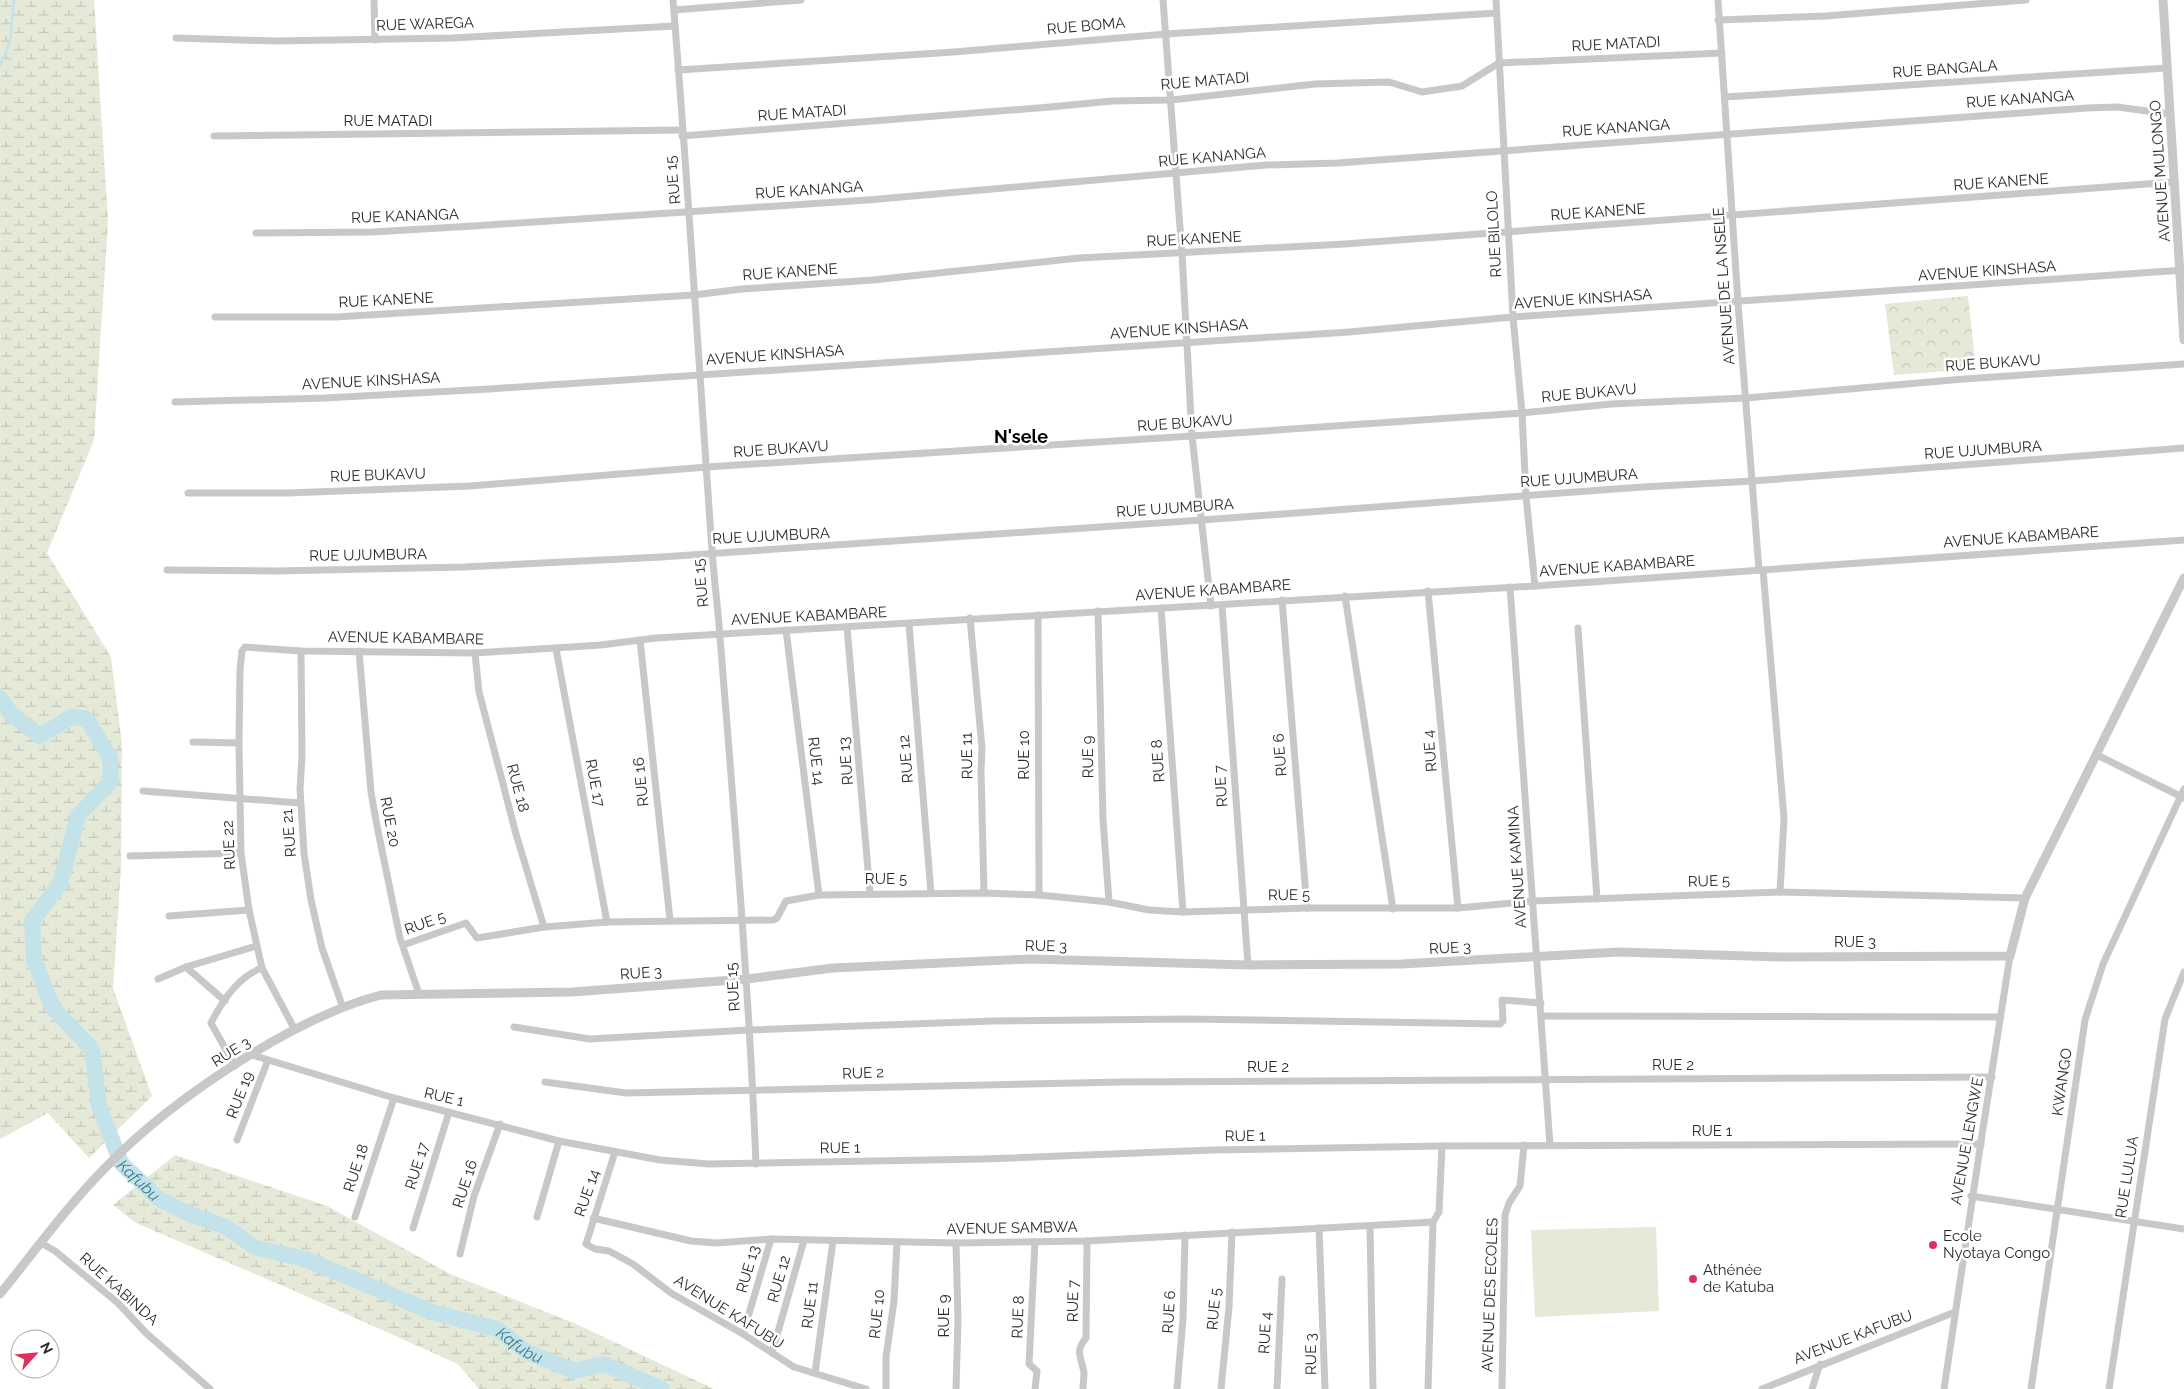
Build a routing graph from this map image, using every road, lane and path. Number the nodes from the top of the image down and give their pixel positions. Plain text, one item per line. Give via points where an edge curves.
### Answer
1 (374, 0) edge
2 (673, 0) edge
3 (801, 0) edge
4 (1163, 0) edge
5 (1496, 0) edge
6 (1718, 0) edge
7 (2026, 0) edge
8 (2163, 0) edge
9 (674, 10) junction
10 (1496, 13) junction
11 (1718, 20) junction
12 (675, 26) junction
13 (1166, 34) junction
14 (176, 38) dead end
15 (375, 40) junction
16 (1722, 53) junction
17 (1499, 63) junction
18 (2167, 68) junction
19 (678, 70) junction
20 (1725, 97) junction
21 (1171, 100) junction
22 (2170, 114) junction
23 (682, 133) junction
24 (1727, 134) junction
25 (214, 136) dead end
26 (1503, 151) junction
27 (1176, 174) junction
28 (2174, 182) junction
29 (690, 212) junction
30 (1733, 217) junction
31 (1508, 232) junction
32 (256, 233) dead end
33 (1182, 254) junction
34 (2182, 271) edge
35 (694, 295) junction
36 (1738, 303) junction
37 (215, 317) dead end
38 (1513, 317) junction
39 (2184, 340) edge
40 (1187, 342) junction
41 (2184, 364) edge
42 (701, 374) junction
43 (1746, 398) junction
44 (176, 402) dead end
45 (1522, 413) junction
46 (1192, 436) junction
47 (2184, 448) edge
48 (707, 467) junction
49 (1753, 481) junction
50 (188, 493) dead end
51 (1526, 496) junction
52 (1202, 520) junction
53 (2184, 540) edge
54 (712, 553) junction
55 (167, 570) dead end
56 (1761, 570) junction
57 (2184, 578) edge
58 (1535, 586) junction
59 (1510, 587) junction
60 (1428, 591) junction
61 (1345, 596) junction
62 (1282, 600) junction
63 (1222, 605) junction
64 (1211, 606) junction
65 (1160, 608) junction
66 (1098, 611) junction
67 (1038, 615) junction
68 (970, 618) junction
69 (909, 624) junction
70 (847, 627) junction
71 (1578, 628) dead end
72 (786, 630) junction
73 (720, 635) junction
74 (640, 640) junction
75 (243, 648) joint
76 (556, 649) junction
77 (301, 651) junction
78 (359, 651) junction
79 (475, 653) junction
80 (193, 742) dead end
81 (239, 743) junction
82 (2096, 755) junction
83 (143, 791) dead end
84 (2183, 794) edge
85 (241, 800) junction
86 (300, 803) junction
87 (241, 853) junction
88 (130, 856) dead end
89 (1780, 892) junction
90 (870, 893) junction
91 (931, 893) junction
92 (984, 893) junction
93 (819, 895) junction
94 (1038, 895) junction
95 (2025, 898) junction
96 (1597, 899) junction
97 (1533, 901) junction
98 (1109, 902) junction
99 (1307, 908) junction
100 (1394, 908) junction
101 (1458, 908) junction
102 (249, 910) junction
103 (1243, 910) junction
104 (1183, 912) junction
105 (169, 916) dead end
106 (670, 920) junction
107 (607, 922) junction
108 (741, 922) junction
109 (544, 927) junction
110 (403, 945) junction
111 (256, 946) junction
112 (1538, 956) junction
113 (2010, 956) junction
114 (1248, 965) junction
115 (186, 967) junction
116 (262, 968) junction
117 (2184, 972) edge
118 (158, 979) dead end
119 (746, 979) junction
120 (419, 994) junction
121 (225, 1001) junction
122 (1542, 1003) junction
123 (343, 1008) junction
124 (1542, 1016) junction
125 (2000, 1018) junction
126 (514, 1027) dead end
127 (295, 1030) junction
128 (749, 1030) junction
129 (252, 1055) junction
130 (268, 1060) junction
131 (235, 1066) junction
132 (1992, 1077) junction
133 (1547, 1079) junction
134 (545, 1082) dead end
135 (753, 1090) junction
136 (394, 1098) junction
137 (449, 1112) junction
138 (500, 1124) junction
139 (237, 1140) dead end
140 (559, 1141) junction
141 (1981, 1144) junction
142 (1550, 1145) junction
143 (1442, 1146) junction
144 (1524, 1146) junction
145 (615, 1152) junction
146 (756, 1164) junction
147 (1971, 1196) junction
148 (2057, 1211) junction
149 (354, 1217) dead end
150 (537, 1217) dead end
151 (593, 1218) junction
152 (1433, 1222) junction
153 (2134, 1222) junction
154 (1370, 1226) junction
155 (413, 1228) dead end
156 (1320, 1228) junction
157 (2184, 1229) edge
158 (1232, 1232) junction
159 (1185, 1235) junction
160 (771, 1239) junction
161 (804, 1240) junction
162 (833, 1241) junction
163 (1087, 1241) junction
164 (897, 1242) junction
165 (1035, 1242) junction
166 (42, 1243) junction
167 (956, 1243) junction
168 (586, 1244) joint
169 (460, 1254) dead end
170 (1282, 1279) dead end
171 (0, 1294) edge
172 (1955, 1312) junction
173 (743, 1334) junction
174 (772, 1353) junction
175 (1820, 1364) junction
176 (815, 1373) junction
177 (210, 1389) edge
178 (866, 1389) edge
179 (886, 1389) edge
180 (956, 1389) edge
181 (1036, 1389) edge
182 (1083, 1389) edge
183 (1177, 1389) edge
184 (1221, 1389) edge
185 (1277, 1389) edge
186 (1325, 1389) edge
187 (1373, 1389) edge
188 (1428, 1389) edge
189 (1502, 1389) edge
190 (1762, 1389) edge
191 (1812, 1389) edge
192 (1944, 1389) edge
193 (2031, 1389) edge
194 (2108, 1389) edge

1 - 15 street
2 - 9 street, RUE 15
3 - 9 street
4 - 13 street
5 - 10 street, RUE BILOLO
6 - 11 street, AVENUE DE LA NSELE
7 - 11 street via 1826,16
8 - 18 street, AVENUE MULONGO
9 - 12 street, RUE 15
10 - 13 street, RUE BOMA
10 - 17 street, RUE BILOLO
11 - 16 street, AVENUE DE LA NSELE
12 - 15 street, RUE WAREGA
12 - 19 street, RUE 15
13 - 19 street, RUE BOMA
13 - 21 street
14 - 15 street, RUE WAREGA
16 - 17 street, RUE MATADI
16 - 20 street, AVENUE DE LA NSELE
17 - 21 street, RUE MATADI via 1455,89 1422,92 1389,82 1326,84
17 - 26 street, RUE BILOLO
18 - 20 street, RUE BANGALA
18 - 22 street, AVENUE MULONGO
19 - 23 street, RUE 15
20 - 24 street, AVENUE DE LA NSELE
21 - 23 street, RUE MATADI via 1112,100 1021,110
21 - 27 street
22 - 24 street, RUE KANANGA via 2117,107 2087,108
22 - 28 street, AVENUE MULONGO
23 - 25 street, RUE MATADI
23 - 29 street, RUE 15
24 - 26 street, RUE KANANGA
24 - 30 street, AVENUE DE LA NSELE
26 - 27 street, RUE KANANGA via 1266,165
26 - 31 street, RUE BILOLO
27 - 29 street, RUE KANANGA
27 - 33 street
28 - 30 street, RUE KANENE
28 - 34 street, AVENUE MULONGO
29 - 32 street, RUE KANANGA via 373,232
29 - 35 street, RUE 15
30 - 31 street, RUE KANENE
30 - 36 street, AVENUE DE LA NSELE
31 - 33 street, RUE KANENE
31 - 38 street, RUE BILOLO
33 - 35 street, RUE KANENE via 1079,258
33 - 40 street
34 - 36 street, AVENUE KINSHASA
34 - 39 street, AVENUE MULONGO
35 - 37 street, RUE KANENE via 336,317
35 - 42 street, RUE 15
36 - 38 street, AVENUE KINSHASA
36 - 43 street, AVENUE DE LA NSELE
38 - 40 street, AVENUE KINSHASA
38 - 45 street, RUE BILOLO
40 - 42 street, AVENUE KINSHASA
40 - 46 street
41 - 43 street, RUE BUKAVU
42 - 44 street, AVENUE KINSHASA via 325,398
42 - 48 street, RUE 15
43 - 45 street, RUE BUKAVU via 1611,404
43 - 49 street, AVENUE DE LA NSELE
45 - 46 street, RUE BUKAVU
45 - 51 street, RUE BILOLO
46 - 48 street, RUE BUKAVU
46 - 52 street
47 - 49 street, RUE UJUMBURA
48 - 50 street, RUE BUKAVU via 470,486
48 - 54 street, RUE 15
49 - 51 street, RUE UJUMBURA
49 - 56 street, AVENUE DE LA NSELE
51 - 52 street, RUE UJUMBURA
51 - 58 street, RUE BILOLO
52 - 54 street, RUE UJUMBURA
52 - 64 street
53 - 56 street, AVENUE KABAMBARE
54 - 55 street, RUE UJUMBURA via 464,567
54 - 73 street, RUE 15
56 - 58 street, AVENUE KABAMBARE
56 - 89 street, AVENUE DE LA NSELE via 1784,818
57 - 82 street
58 - 59 street, AVENUE KABAMBARE
59 - 60 street, AVENUE KABAMBARE
59 - 97 street, AVENUE KAMINA
60 - 61 street, AVENUE KABAMBARE
60 - 101 street, RUE 4
61 - 62 street, AVENUE KABAMBARE
61 - 100 street
62 - 63 street, AVENUE KABAMBARE
62 - 99 street, RUE 6
63 - 64 street, AVENUE KABAMBARE
63 - 103 street, RUE 7
64 - 65 street, AVENUE KABAMBARE
65 - 66 street, AVENUE KABAMBARE
65 - 104 street, RUE 8
66 - 67 street, AVENUE KABAMBARE
66 - 98 street, RUE 9 via 1103,819
67 - 68 street, AVENUE KABAMBARE
67 - 94 street, RUE 10
68 - 69 street, AVENUE KABAMBARE
68 - 92 street, RUE 11 via 982,748
69 - 70 street, AVENUE KABAMBARE
69 - 91 street, RUE 12
70 - 72 street, AVENUE KABAMBARE
70 - 90 street, RUE 13
71 - 96 street
72 - 73 street, AVENUE KABAMBARE
72 - 93 street, RUE 14
73 - 74 street, AVENUE KABAMBARE
73 - 108 street, RUE 15
74 - 76 street, AVENUE KABAMBARE
74 - 106 street, RUE 16
75 - 77 street, AVENUE KABAMBARE
75 - 81 street, RUE 22
76 - 79 street, AVENUE KABAMBARE
76 - 107 street, RUE 17
77 - 78 street, AVENUE KABAMBARE
77 - 86 street, RUE 21
78 - 79 street, AVENUE KABAMBARE
78 - 110 street, RUE 20 via 371,792
79 - 109 street, RUE 18 via 479,692
80 - 81 street
81 - 85 street, RUE 22
82 - 84 street
82 - 95 street
83 - 85 street
84 - 148 street, KWANGO via 2093,991 2078,1060
85 - 86 street
85 - 87 street, RUE 22
86 - 123 street, RUE 21 via 311,900 322,948
87 - 88 street
87 - 102 street, RUE 22
89 - 95 street, RUE 5
89 - 96 street, RUE 5
90 - 91 street, RUE 5
90 - 93 street, RUE 5
91 - 92 street, RUE 5
92 - 94 street, RUE 5
93 - 108 street, RUE 5 via 786,901 773,920
94 - 98 street, RUE 5
95 - 113 street
96 - 97 street, RUE 5
97 - 101 street, RUE 5
97 - 112 street, AVENUE KAMINA
98 - 104 street, RUE 5 via 1149,910
99 - 100 street, RUE 5
99 - 103 street, RUE 5
100 - 101 street, RUE 5
102 - 105 street
102 - 111 street, RUE 22
103 - 104 street, RUE 5
103 - 114 street, RUE 7
106 - 107 street, RUE 5
106 - 108 street, RUE 5
107 - 109 street, RUE 5
108 - 119 street, RUE 15
109 - 110 street, RUE 5 via 477,938 466,923
110 - 120 street, RUE 20
111 - 115 street
111 - 116 street, RUE 22
112 - 113 street, RUE 3 via 1619,952 1783,957
112 - 114 street, RUE 3 via 1402,964
112 - 122 street, AVENUE KAMINA
113 - 125 street, AVENUE LENGWE
114 - 119 street, RUE 3 via 1031,959 833,968
115 - 118 street
115 - 121 street
116 - 121 street via 246,976
116 - 127 street, RUE 22
117 - 153 street, RUE LULUA via 2165,1019
119 - 120 street, RUE 3 via 572,992
119 - 128 street, RUE 15
120 - 123 street, RUE 3 via 381,995
121 - 131 street via 211,1022
122 - 124 street, AVENUE KAMINA
122 - 128 street via 1502,1000 1503,1021 1500,1024 1186,1019 918,1023
123 - 127 street, RUE 3
124 - 125 street
124 - 133 street, AVENUE KAMINA
125 - 132 street, AVENUE LENGWE
126 - 128 street via 590,1039
127 - 129 street, RUE 3
128 - 135 street, RUE 15
129 - 130 street, RUE 1
129 - 131 street, RUE 3
130 - 136 street, RUE 1
130 - 139 street, RUE 19
131 - 166 street, RUE 3 via 191,1095 127,1147
132 - 133 street, RUE 2
132 - 141 street, AVENUE LENGWE
133 - 135 street, RUE 2 via 1112,1082
133 - 142 street, AVENUE KAMINA
134 - 135 street, RUE 2 via 626,1093
135 - 146 street, RUE 15
136 - 137 street, RUE 1
136 - 149 street, RUE 18
137 - 138 street, RUE 1
137 - 155 street, RUE 17
138 - 140 street, RUE 1
138 - 169 street, RUE 16 via 474,1196
140 - 145 street, RUE 1
140 - 150 street
141 - 142 street, RUE 1
141 - 147 street, AVENUE LENGWE
142 - 144 street, RUE 1
143 - 144 street, RUE 1
143 - 146 street, RUE 1
143 - 152 street via 1438,1212
144 - 189 street, AVENUE DES ECOLES via 1520,1186 1505,1215
145 - 146 street, RUE 1 via 660,1160
145 - 151 street, RUE 14
147 - 148 street
147 - 172 street, AVENUE LENGWE
148 - 153 street
148 - 193 street, KWANGO
151 - 160 street, AVENUE SAMBWA via 691,1241 717,1243
151 - 168 street, RUE 14
152 - 154 street, AVENUE SAMBWA
152 - 188 street
153 - 157 street
153 - 194 street, RUE LULUA
154 - 156 street, AVENUE SAMBWA
154 - 187 street
156 - 158 street, AVENUE SAMBWA
156 - 186 street, RUE 3
158 - 159 street, AVENUE SAMBWA
158 - 184 street, RUE 5
159 - 163 street, AVENUE SAMBWA
159 - 183 street, RUE 6
160 - 161 street, AVENUE SAMBWA
160 - 173 street, RUE 13
161 - 162 street, AVENUE SAMBWA
161 - 174 street, RUE 12
162 - 164 street, AVENUE SAMBWA
162 - 176 street, RUE 11
163 - 165 street, AVENUE SAMBWA
163 - 182 street, RUE 7 via 1086,1338 1080,1348 1079,1360 1084,1372
164 - 167 street, AVENUE SAMBWA
164 - 179 street, RUE 10
165 - 167 street, AVENUE SAMBWA
165 - 181 street, RUE 8 via 1029,1364 1037,1371
166 - 171 street, RUE 3
166 - 177 street, RUE KABINDA via 110,1297
167 - 180 street, RUE 9
168 - 173 street, AVENUE KAFUBU via 609,1251 633,1264 671,1292
170 - 185 street, RUE 4
172 - 175 street, AVENUE KAFUBU
172 - 192 street, AVENUE LENGWE
173 - 174 street, AVENUE KAFUBU
174 - 176 street, AVENUE KAFUBU via 794,1367
175 - 190 street, AVENUE KAFUBU
175 - 191 street
176 - 178 street, AVENUE KAFUBU

